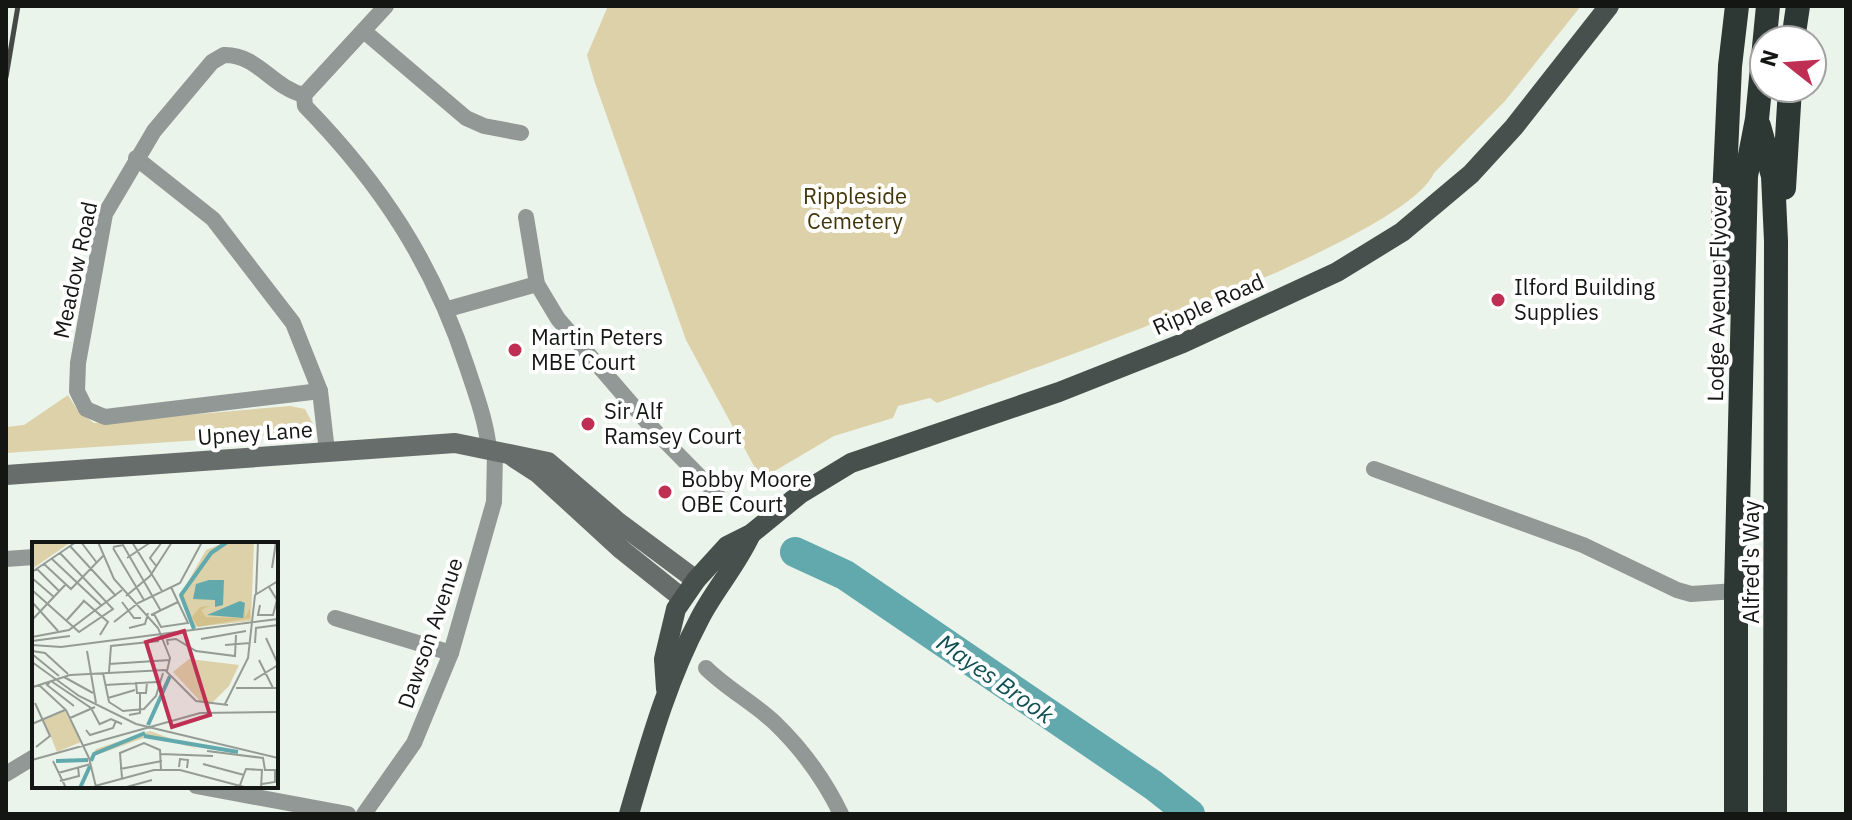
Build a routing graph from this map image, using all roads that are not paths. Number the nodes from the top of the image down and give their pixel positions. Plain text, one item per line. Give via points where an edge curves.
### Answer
1 (386, 6) edge
2 (1609, 6) edge
3 (1737, 6) edge
4 (1768, 6) edge
5 (365, 32) junction
6 (304, 95) junction
7 (1789, 104) edge
8 (1757, 119) junction
9 (521, 133) dead end
10 (136, 158) junction
11 (526, 217) dead end
12 (537, 284) junction
13 (448, 309) junction
14 (1776, 310) junction
15 (320, 391) junction
16 (327, 451) junction
17 (497, 451) junction
18 (1374, 469) dead end
19 (1740, 472) junction
20 (6, 475) edge
21 (717, 494) dead end
22 (751, 534) junction
23 (32, 557) edge
24 (6, 559) edge
25 (1736, 591) junction
26 (695, 598) junction
27 (335, 618) dead end
28 (451, 653) junction
29 (706, 668) dead end
30 (32, 758) edge
31 (6, 774) edge
32 (207, 788) edge
33 (348, 814) edge
34 (364, 814) edge
35 (629, 814) edge
36 (841, 814) edge
37 (1736, 814) edge
38 (1775, 814) edge

1 - 5 street
2 - 22 main road, Ripple Road via 1471,174 1436,207 1337,272 1183,343 1059,392 851,463 800,494
3 - 19 highway via 1723,220 1725,405
4 - 8 highway, Lodge Avenue Flyover
5 - 6 street
5 - 9 street via 466,118
6 - 10 street, Meadow Road via 278,84 250,60 224,55 212,62
6 - 13 street via 305,106 382,194
7 - 14 highway
8 - 14 highway, Lodge Avenue Flyover via 1773,176
8 - 19 highway, Lodge Avenue Flyover via 1746,176
10 - 15 street via 213,219 236,245 293,323
10 - 15 street, Meadow Road via 105,214 78,363 77,391 86,409 105,417
11 - 12 street
12 - 13 street
12 - 21 street via 558,319
13 - 17 street
14 - 38 highway, Alfred's Way
15 - 16 street
16 - 17 street, Upney Lane via 447,442
16 - 20 street, Upney Lane
17 - 26 street, Upney Lane via 539,474 634,561
17 - 28 street, Dawson Avenue via 494,502
18 - 25 street via 1583,545 1677,590
19 - 25 highway, Alfred's Way
22 - 26 main road, Ripple Road via 721,583
22 - 26 main road, Ripple Road via 727,546
23 - 24 street
25 - 37 highway, Alfred's Way
26 - 35 main road, Ripple Road via 679,670 666,689
27 - 28 street
28 - 34 street, Dawson Avenue via 414,743
29 - 36 street via 773,721 823,777
30 - 31 street
32 - 33 street

